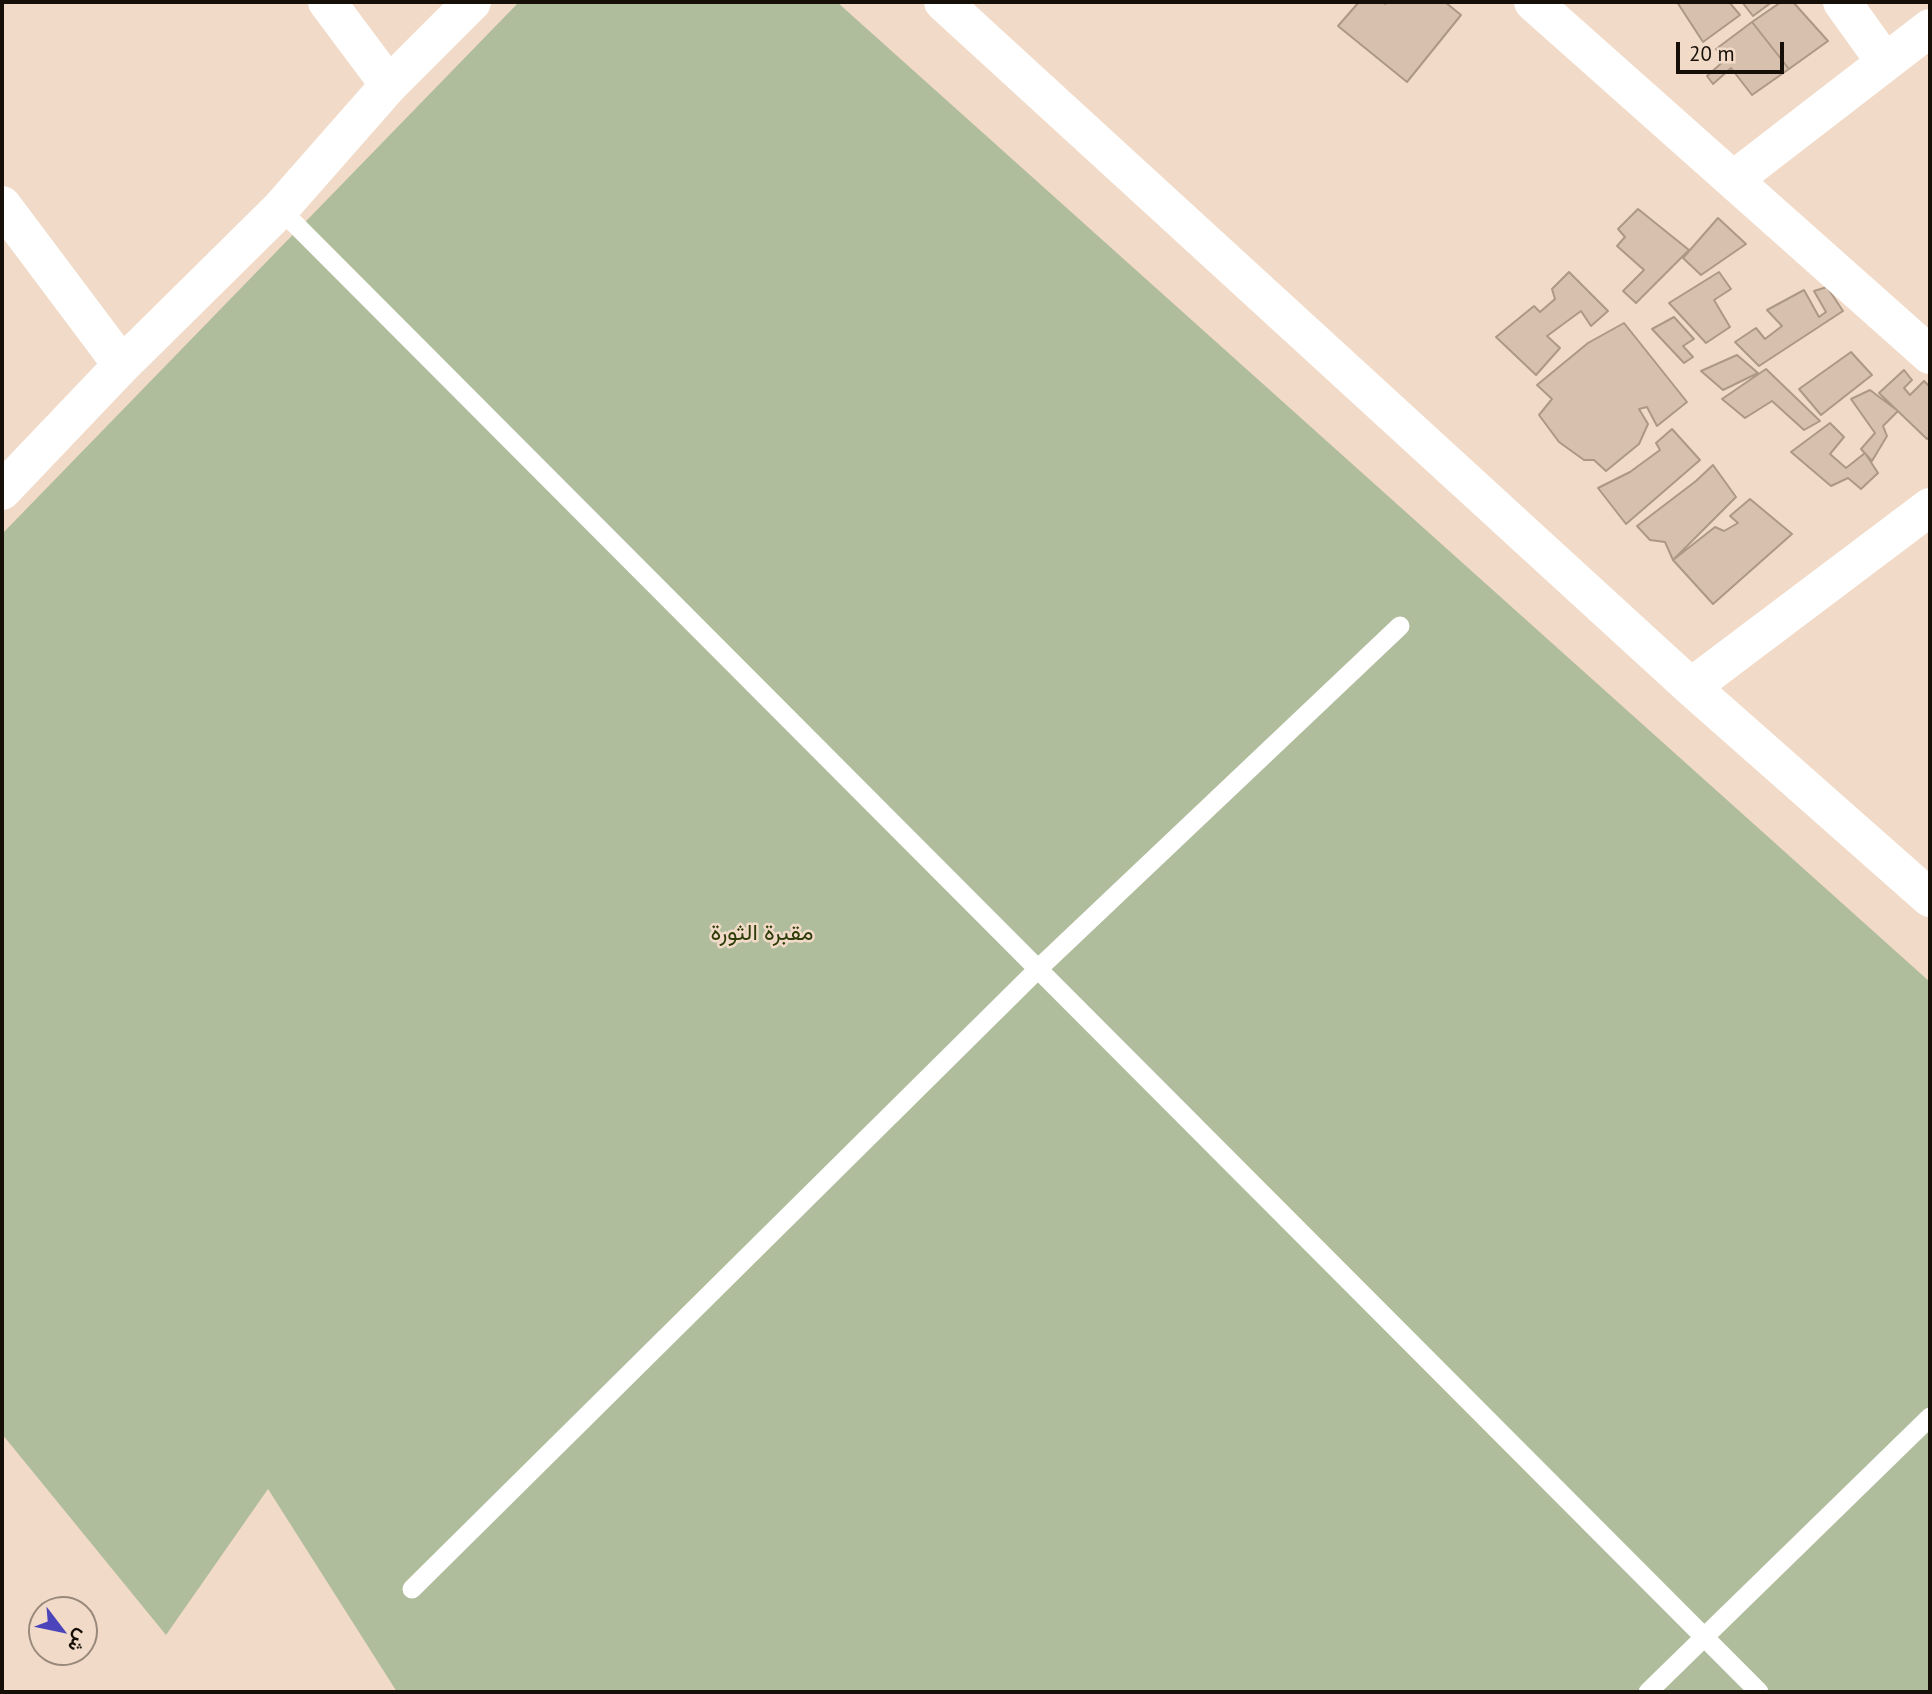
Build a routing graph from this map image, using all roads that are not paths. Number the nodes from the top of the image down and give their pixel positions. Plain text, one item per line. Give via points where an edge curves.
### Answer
1 (327, 2) edge
2 (472, 2) edge
3 (943, 2) edge
4 (1533, 2) edge
5 (1842, 2) edge
6 (1930, 28) edge
7 (1885, 62) junction
8 (389, 85) junction
9 (1733, 180) junction
10 (2, 205) edge
11 (281, 209) junction
12 (1930, 355) edge
13 (122, 365) junction
14 (2, 491) edge
15 (1930, 507) edge
16 (1400, 626) dead end
17 (1691, 687) junction
18 (1930, 898) edge
19 (1038, 969) junction
20 (1930, 1417) edge
21 (412, 1590) dead end
22 (1703, 1637) junction
23 (1648, 1692) edge
24 (1759, 1692) edge

1 - 8 street
2 - 8 street
3 - 17 street
4 - 9 street
5 - 7 street
6 - 7 street
7 - 9 street
8 - 11 street
9 - 12 street
10 - 13 street
11 - 13 street
11 - 19 lane
13 - 14 street
15 - 17 street
16 - 19 lane
17 - 18 street
19 - 21 lane
19 - 22 lane
20 - 22 lane
22 - 23 lane
22 - 24 lane

